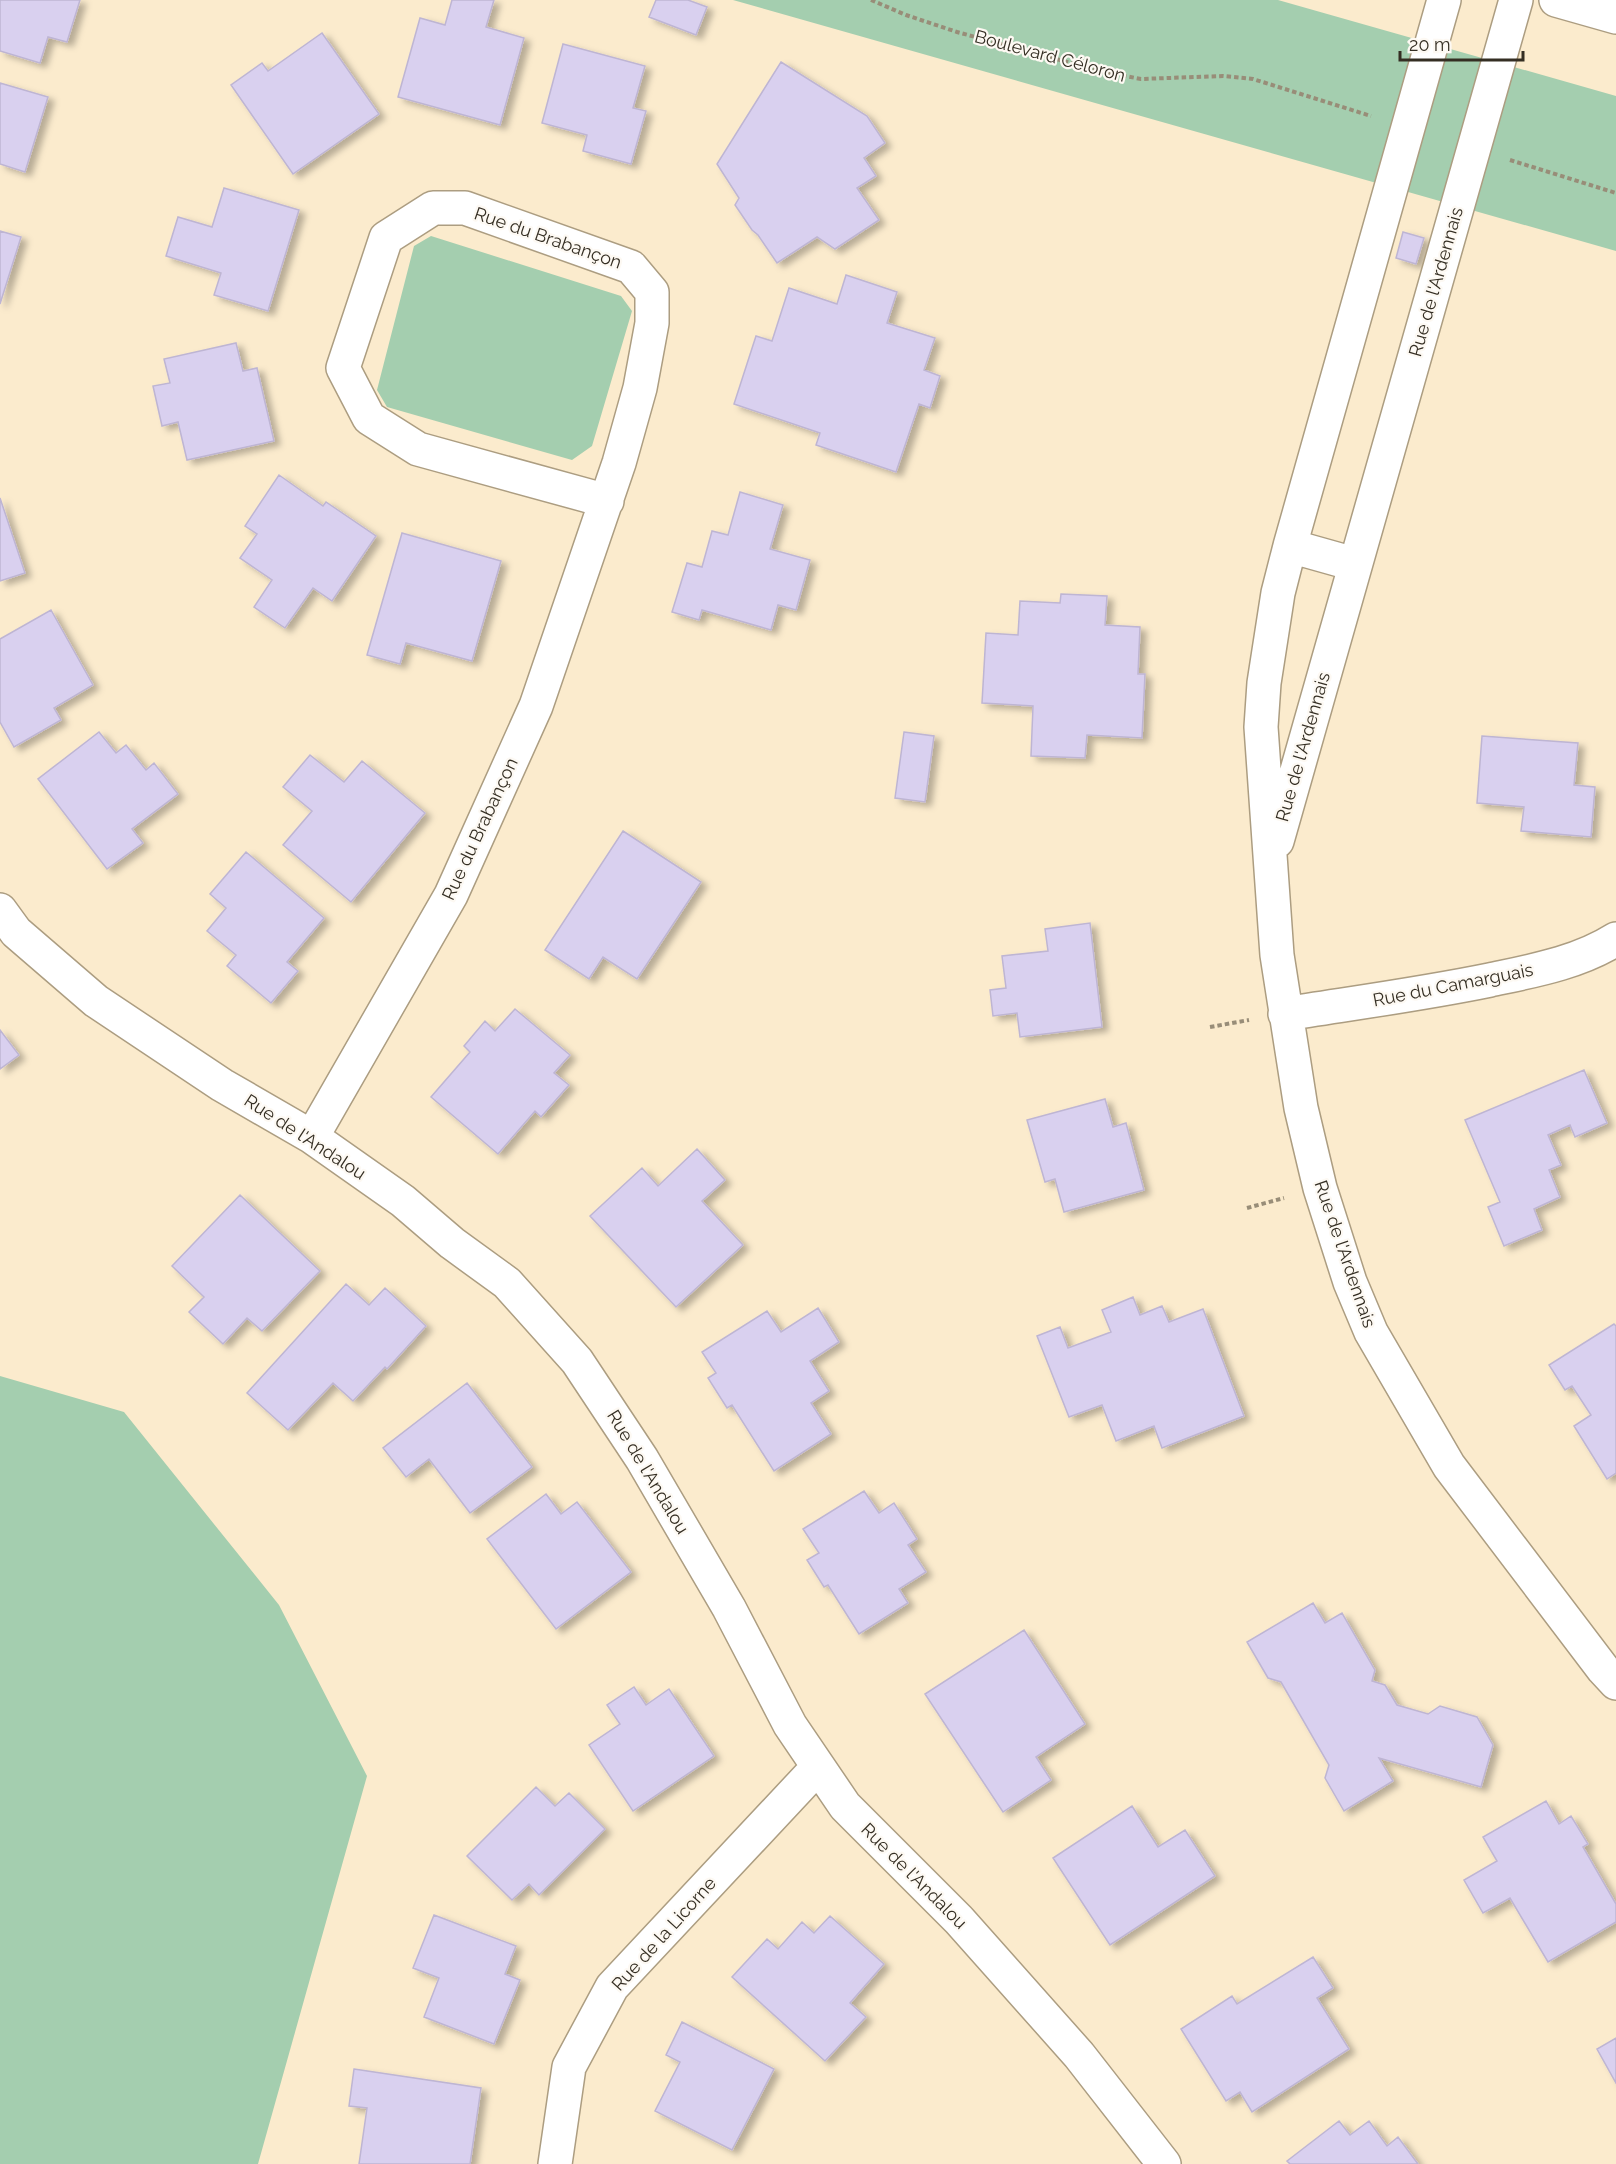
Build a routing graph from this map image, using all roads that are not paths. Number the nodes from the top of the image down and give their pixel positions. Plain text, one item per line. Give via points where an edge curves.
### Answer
1 (1444, 0) edge
2 (1516, 0) edge
3 (1556, 0) edge
4 (1616, 17) edge
5 (607, 501) junction
6 (1290, 546) junction
7 (1354, 564) junction
8 (1271, 860) junction
9 (0, 910) edge
10 (1616, 939) edge
11 (1285, 1014) junction
12 (312, 1137) junction
13 (1616, 1683) edge
14 (818, 1767) junction
15 (555, 2164) edge
16 (1164, 2164) edge

1 - 6 street, Rue de l'Ardennais
2 - 7 street, Rue de l'Ardennais
3 - 4 street
5 - 5 street, Rue du Brabançon via 640,388 652,323 652,292 645,283 631,267 465,208 433,208 386,238 343,368 369,418 418,449
5 - 12 street, Rue du Brabançon via 536,706 451,895
6 - 7 street
6 - 8 street, Rue de l'Ardennais via 1278,593 1261,727
7 - 8 street, Rue de l'Ardennais
8 - 11 street, Rue de l'Ardennais
9 - 12 street, Rue de l'Andalou via 16,932 96,1001 222,1085
10 - 11 street, Rue du Camarguais via 1587,953 1524,972 1440,990
11 - 13 street, Rue de l'Ardennais via 1320,1188 1371,1332 1449,1466
12 - 14 street, Rue de l'Andalou via 403,1201 507,1283 577,1360 642,1459 729,1608 790,1725
14 - 15 street, Rue de la Licorne via 612,1988 570,2067
14 - 16 street, Rue de l'Andalou via 845,1806 958,1920 1079,2055

